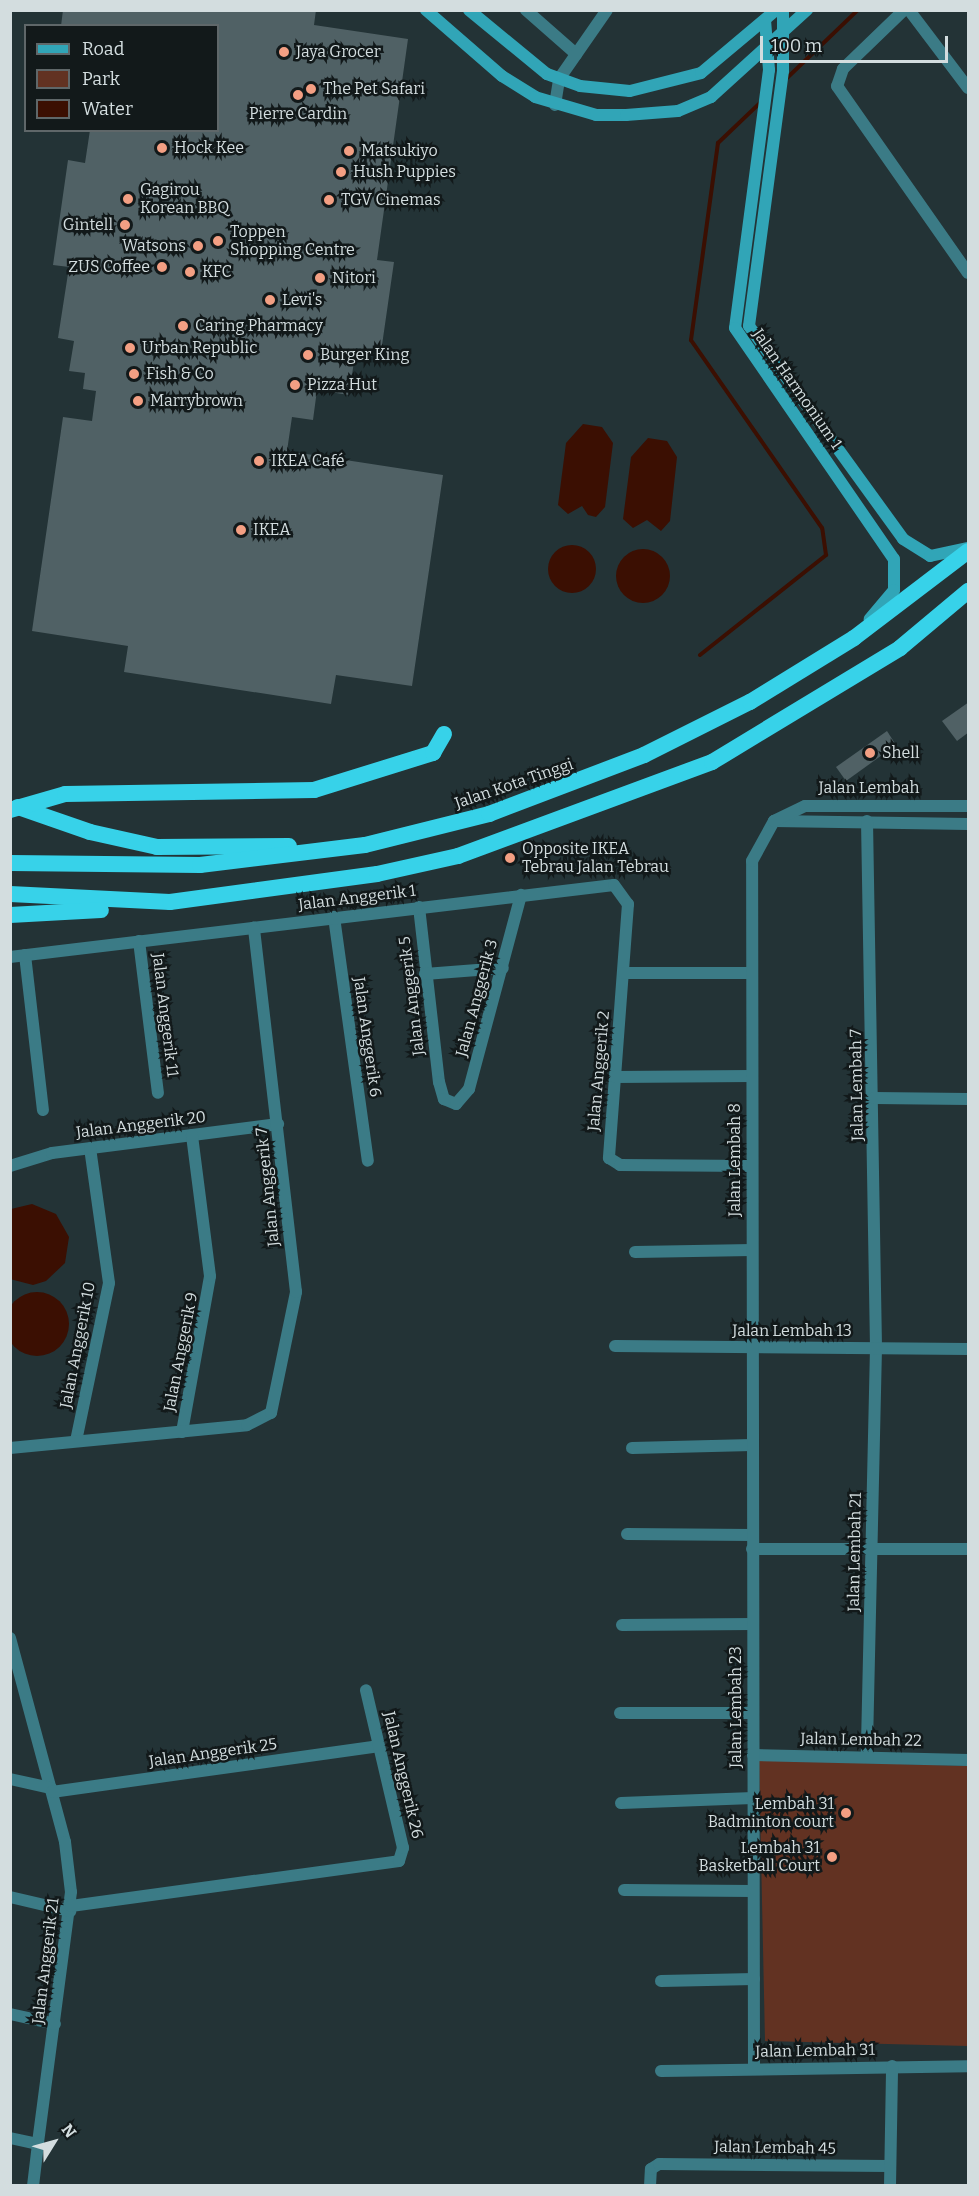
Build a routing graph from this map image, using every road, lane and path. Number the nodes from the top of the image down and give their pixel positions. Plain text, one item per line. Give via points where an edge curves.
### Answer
1 (426, 10) edge
2 (469, 10) edge
3 (526, 10) edge
4 (607, 10) edge
5 (776, 10) edge
6 (783, 10) edge
7 (807, 10) edge
8 (904, 10) edge
9 (909, 10) edge
10 (763, 15) edge
11 (787, 29) junction
12 (770, 44) junction
13 (576, 54) junction
14 (559, 78) junction
15 (969, 88) edge
16 (555, 105) junction
17 (969, 273) edge
18 (969, 550) edge
19 (969, 591) edge
20 (854, 638) junction
21 (444, 734) dead end
22 (10, 804) edge
23 (969, 806) edge
24 (10, 810) edge
25 (774, 821) junction
26 (867, 821) junction
27 (969, 824) edge
28 (325, 851) junction
29 (10, 863) edge
30 (10, 894) edge
31 (521, 894) junction
32 (170, 902) junction
33 (418, 907) junction
34 (10, 915) edge
35 (334, 917) junction
36 (254, 927) junction
37 (139, 941) junction
38 (25, 955) junction
39 (10, 957) edge
40 (502, 968) junction
41 (624, 973) junction
42 (752, 973) junction
43 (425, 974) junction
44 (752, 1076) junction
45 (615, 1077) junction
46 (439, 1082) joint
47 (158, 1093) dead end
48 (874, 1098) junction
49 (969, 1099) edge
50 (43, 1110) dead end
51 (278, 1124) junction
52 (192, 1135) junction
53 (90, 1148) junction
54 (368, 1161) dead end
55 (10, 1166) edge
56 (752, 1166) junction
57 (752, 1250) junction
58 (635, 1252) dead end
59 (615, 1347) dead end
60 (752, 1347) junction
61 (876, 1348) junction
62 (969, 1349) edge
63 (182, 1432) junction
64 (76, 1441) junction
65 (752, 1445) junction
66 (10, 1448) edge
67 (632, 1448) dead end
68 (627, 1534) dead end
69 (752, 1535) junction
70 (752, 1549) junction
71 (872, 1549) junction
72 (969, 1549) edge
73 (753, 1624) junction
74 (622, 1626) dead end
75 (10, 1638) edge
76 (14, 1661) edge
77 (366, 1690) dead end
78 (620, 1713) dead end
79 (753, 1713) junction
80 (378, 1746) junction
81 (753, 1755) junction
82 (867, 1756) junction
83 (969, 1760) edge
84 (10, 1779) edge
85 (51, 1790) junction
86 (753, 1798) junction
87 (621, 1803) dead end
88 (624, 1890) dead end
89 (753, 1891) junction
90 (10, 1897) edge
91 (70, 1908) junction
92 (754, 1979) junction
93 (661, 1981) dead end
94 (10, 2014) edge
95 (55, 2024) junction
96 (892, 2066) junction
97 (969, 2067) edge
98 (754, 2068) junction
99 (661, 2072) dead end
100 (10, 2138) edge
101 (38, 2144) junction
102 (890, 2166) junction
103 (33, 2186) edge
104 (650, 2186) edge
105 (890, 2186) edge

1 - 16 main road via 502,76
2 - 14 main road via 526,62
3 - 13 street
4 - 13 street
5 - 10 main road
6 - 11 main road, Jalan Harmonium 1
7 - 11 main road
8 - 17 street via 839,74 837,86 846,104
9 - 15 street
10 - 12 main road, Jalan Harmonium 1
10 - 14 main road via 717,64 672,84 622,91
11 - 12 main road
11 - 18 main road, Jalan Harmonium 1 via 749,326 909,545 930,556
12 - 16 main road via 711,97 678,111 596,115
12 - 20 main road, Jalan Harmonium 1 via 735,328 894,559 894,590
13 - 14 street
14 - 16 street
18 - 20 highway, Jalan Kota Tinggi
19 - 32 highway via 900,648 827,695 659,786 458,856 377,874
20 - 28 highway, Jalan Kota Tinggi via 714,722 595,775 433,830
21 - 24 highway via 433,753 315,790 65,794
22 - 28 highway via 90,832 157,847 285,846
23 - 25 street, Jalan Lembah via 813,804
25 - 26 street, Jalan Lembah
25 - 42 street via 752,861
26 - 27 street, Jalan Lembah
26 - 48 street, Jalan Lembah 7
28 - 29 highway, Jalan Kota Tinggi via 200,865
30 - 32 highway
31 - 33 street, Jalan Anggerik 1
31 - 40 street, Jalan Anggerik 3
31 - 41 street, Jalan Anggerik 1 via 618,887 628,904
32 - 34 highway
33 - 35 street, Jalan Anggerik 1
33 - 43 street, Jalan Anggerik 5
35 - 36 street, Jalan Anggerik 1
35 - 54 street, Jalan Anggerik 6
36 - 37 street, Jalan Anggerik 1
36 - 51 street, Jalan Anggerik 7
37 - 38 street, Jalan Anggerik 1
37 - 47 street, Jalan Anggerik 11
38 - 39 street, Jalan Anggerik 1
38 - 50 street
40 - 43 street
40 - 46 street, Jalan Anggerik 3 via 469,1089 456,1104 444,1100
41 - 42 street
41 - 45 street, Jalan Anggerik 2
42 - 44 street, Jalan Lembah 8
43 - 46 street, Jalan Anggerik 5
44 - 45 street
44 - 56 street, Jalan Lembah 8
45 - 56 street, Jalan Anggerik 2 via 609,1153 620,1165
48 - 49 street
48 - 61 street, Jalan Lembah 7
51 - 52 street, Jalan Anggerik 20
51 - 63 street, Jalan Anggerik 7 via 294,1303 271,1413 248,1425
52 - 53 street, Jalan Anggerik 20
52 - 63 street, Jalan Anggerik 9 via 210,1276
53 - 55 street, Jalan Anggerik 20
53 - 64 street, Jalan Anggerik 10 via 109,1284
56 - 57 street, Jalan Lembah 8
57 - 58 street
57 - 60 street, Jalan Lembah 8
59 - 60 street, Jalan Lembah 13
60 - 61 street, Jalan Lembah 13
60 - 65 street, Jalan Lembah 23
61 - 62 street, Jalan Lembah 13
61 - 71 street, Jalan Lembah 21
63 - 64 street
64 - 66 street
65 - 67 street
65 - 69 street, Jalan Lembah 23
68 - 69 street
69 - 70 street, Jalan Lembah 23
70 - 71 street
70 - 73 street, Jalan Lembah 23
71 - 72 street
71 - 82 street, Jalan Lembah 21
73 - 74 street
73 - 79 street, Jalan Lembah 23
75 - 76 street, Jalan Anggerik 21
76 - 85 street, Jalan Anggerik 21
77 - 80 street, Jalan Anggerik 26
78 - 79 street
79 - 81 street, Jalan Lembah 23
80 - 85 street, Jalan Anggerik 25
80 - 91 street, Jalan Anggerik 26 via 403,1848 394,1863
81 - 82 street, Jalan Lembah 22
81 - 86 street, Jalan Lembah 23
82 - 83 street, Jalan Lembah 22
84 - 85 street
85 - 91 street, Jalan Anggerik 21 via 65,1842
86 - 87 street
86 - 89 street, Jalan Lembah 23
88 - 89 street
89 - 92 street, Jalan Lembah 23
90 - 91 street
91 - 95 street, Jalan Anggerik 21
92 - 93 street
92 - 98 street, Jalan Lembah 23
94 - 95 street
95 - 101 street, Jalan Anggerik 21
96 - 97 street, Jalan Lembah 31
96 - 98 street, Jalan Lembah 31
96 - 102 street
98 - 99 street, Jalan Lembah 31
100 - 101 street
101 - 103 street, Jalan Anggerik 21
102 - 104 street, Jalan Lembah 45 via 659,2164 651,2169
102 - 105 street

